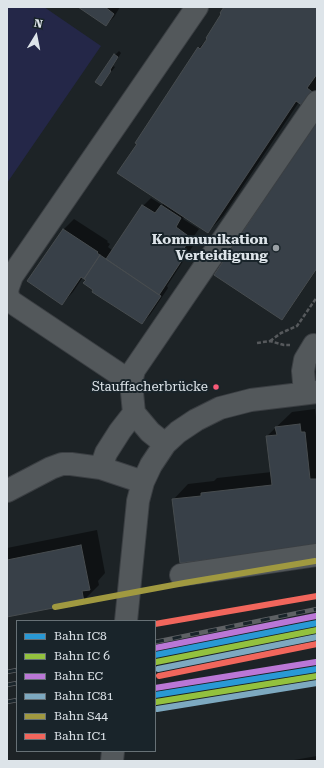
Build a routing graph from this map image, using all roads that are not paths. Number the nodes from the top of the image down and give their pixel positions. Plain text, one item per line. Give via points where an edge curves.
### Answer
1 (196, 7) edge
2 (317, 102) edge
3 (314, 346) dead end
4 (131, 382) junction
5 (311, 392) edge
6 (134, 413) junction
7 (165, 444) junction
8 (101, 468) junction
9 (143, 482) junction
10 (7, 491) edge
11 (317, 555) edge
12 (182, 575) dead end
13 (126, 620) edge

1 - 4 street via 12,276 8,287 10,300
2 - 4 street via 138,364
3 - 5 street via 305,360 303,371
4 - 6 street
5 - 7 street via 251,400 220,408 190,424
6 - 7 street via 150,432
6 - 8 street via 106,453
7 - 9 street
8 - 9 street
8 - 10 street via 62,464
9 - 13 street via 138,501
11 - 12 street

